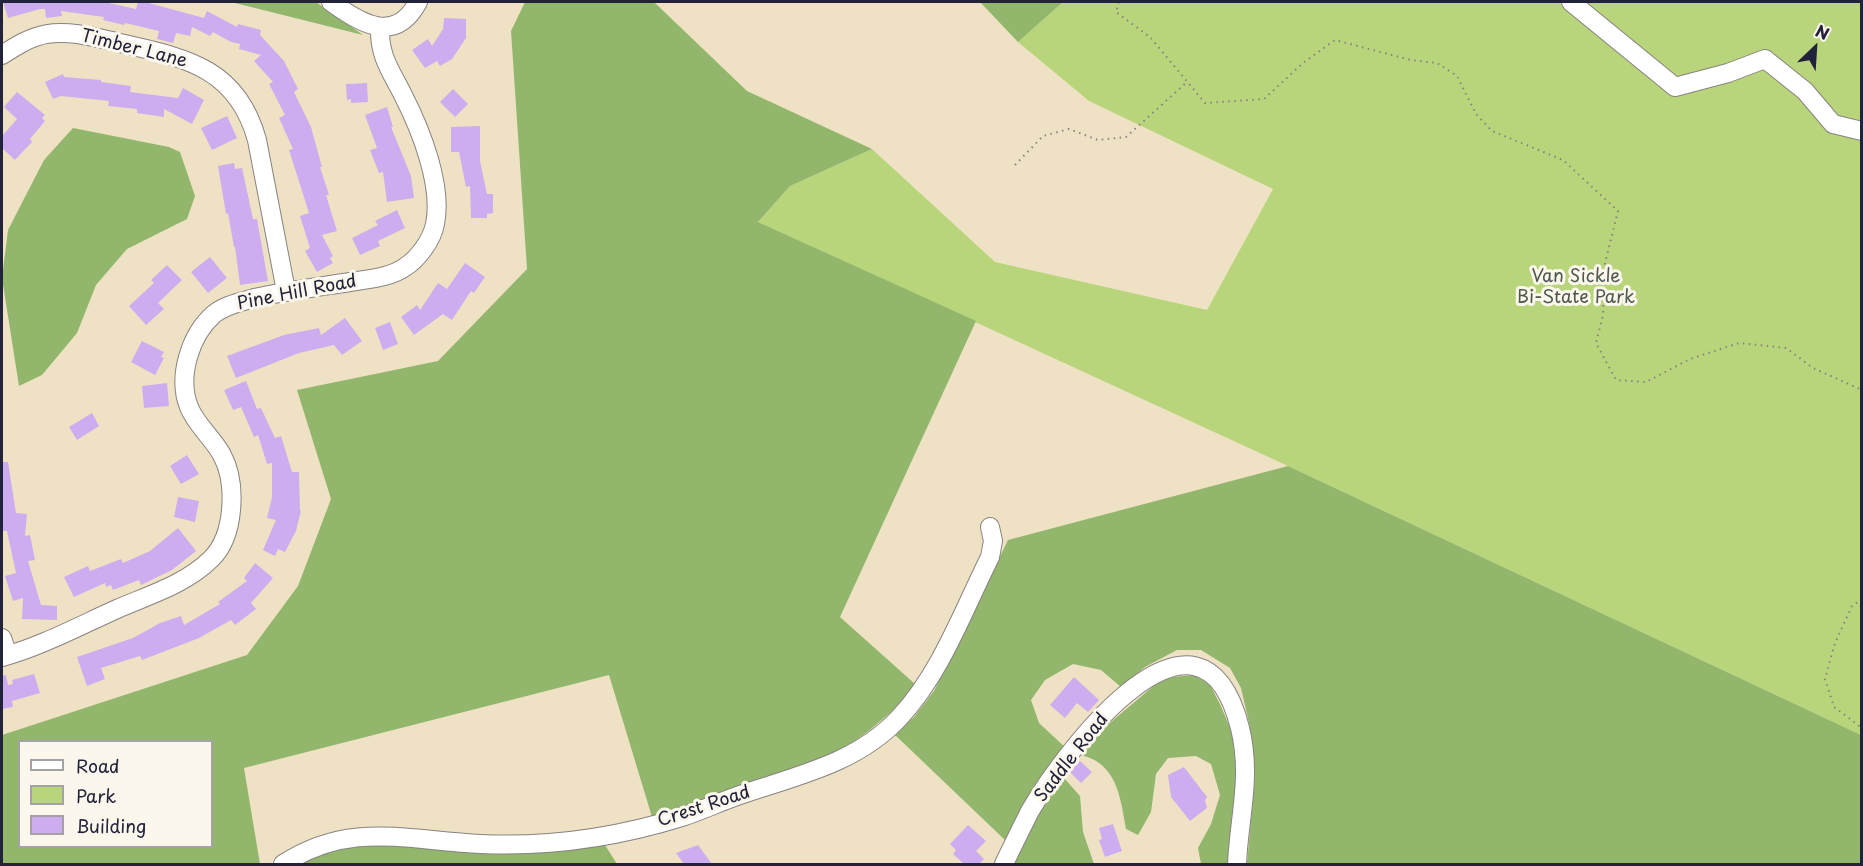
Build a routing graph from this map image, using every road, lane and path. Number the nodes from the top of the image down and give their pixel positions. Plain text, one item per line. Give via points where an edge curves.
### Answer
1 (331, 2) edge
2 (418, 2) edge
3 (1119, 2) edge
4 (1571, 2) edge
5 (380, 28) junction
6 (2, 55) edge
7 (1187, 82) junction
8 (1862, 131) edge
9 (1015, 165) dead end
10 (286, 291) junction
11 (1862, 390) edge
12 (990, 527) dead end
13 (1862, 600) edge
14 (4, 650) edge
15 (1862, 728) edge
16 (283, 864) edge
17 (1004, 864) edge
18 (1237, 864) edge

1 - 5 street
2 - 5 street via 392,26
3 - 7 path via 1116,12 1150,37
4 - 8 street via 1675,87 1765,59 1805,91 1833,124
5 - 10 street, Pine Hill Road via 381,52 404,96 431,167 438,198 434,226 423,250 405,268 378,278
6 - 10 street, Timber Lane via 23,42 48,34 75,34 171,55 201,67 223,82 251,118
7 - 9 path via 1126,137 1098,140 1069,129 1042,136
7 - 11 path via 1205,103 1264,99 1335,40 1437,63 1457,76 1476,114 1492,131 1563,160 1618,211 1605,263 1603,315 1596,343 1616,380 1646,382 1690,359 1739,343 1786,348 1813,368
10 - 14 street, Pine Hill Road via 233,304 215,314 198,334 187,360 184,383 189,407 222,455 230,482 228,530 213,558 192,575
12 - 16 street, Crest Road via 990,557 921,691 898,719 833,765 682,817 619,833 526,845 382,835 345,838 313,847
13 - 15 path via 1852,606 1835,643 1825,679 1834,706
17 - 18 street, Saddle Road via 1031,811 1088,733 1142,682 1184,664 1204,668 1220,681 1240,729 1246,788

